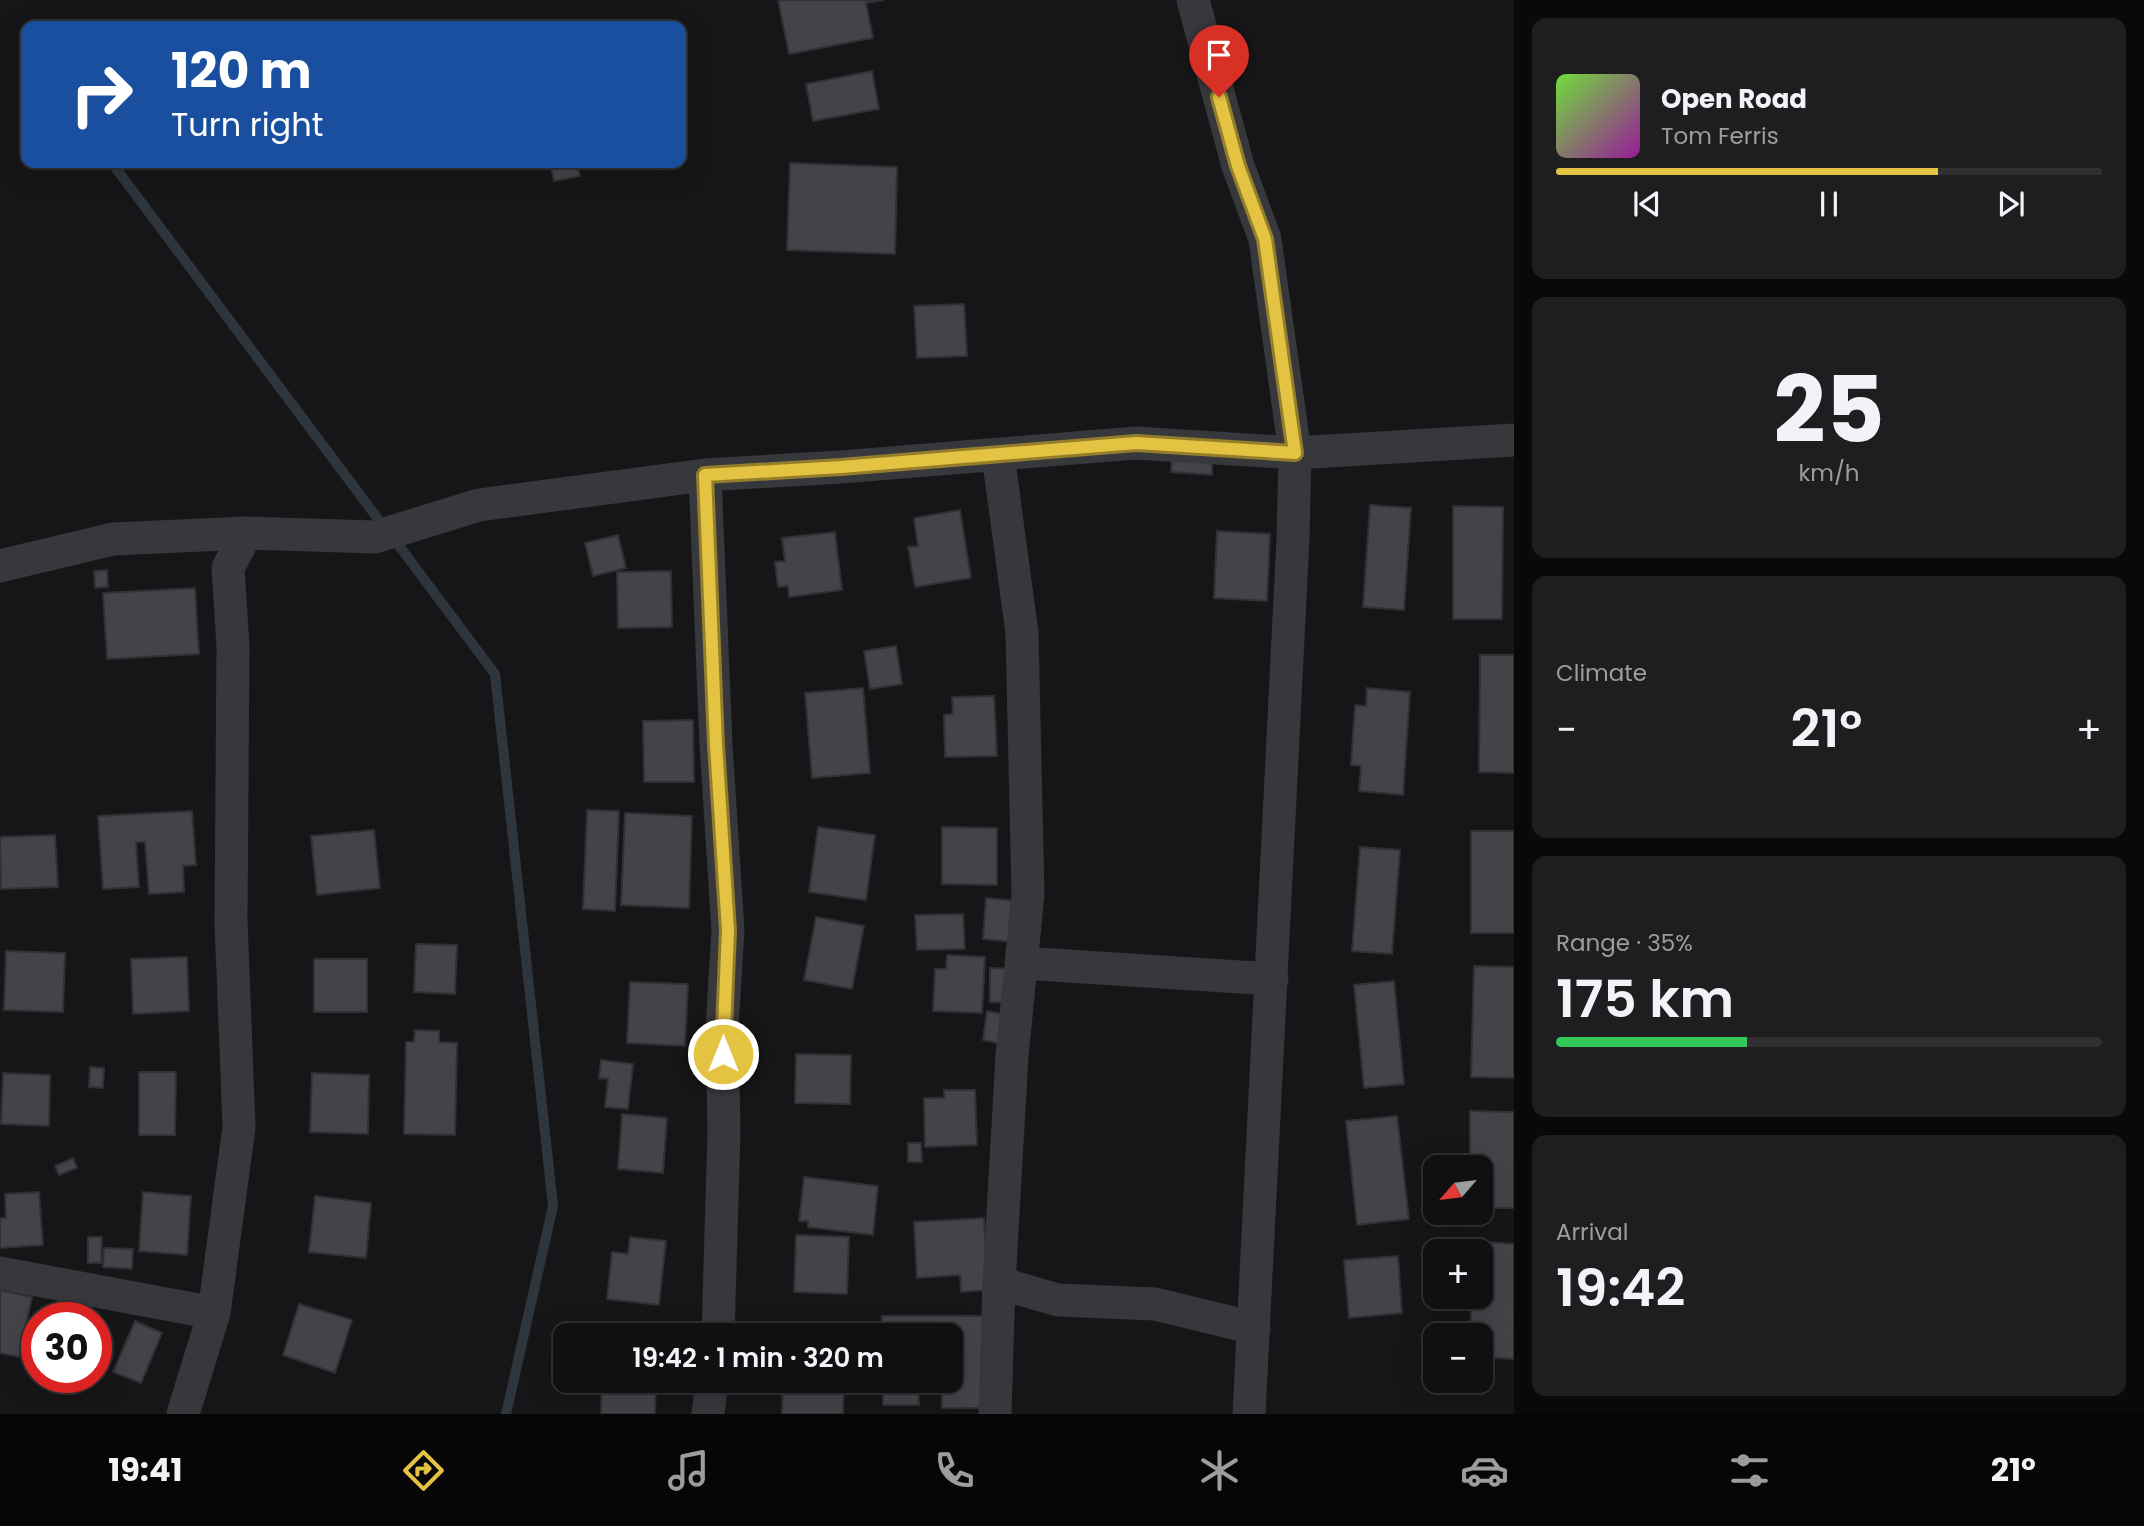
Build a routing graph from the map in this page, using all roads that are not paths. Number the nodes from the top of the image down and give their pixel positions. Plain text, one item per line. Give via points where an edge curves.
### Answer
1 (1193, 0) edge
2 (1514, 440) edge
3 (1295, 453) junction
4 (998, 454) junction
5 (705, 475) junction
6 (246, 534) junction
7 (0, 566) edge
8 (1021, 963) junction
9 (1272, 979) junction
10 (0, 1273) edge
11 (999, 1283) junction
12 (214, 1313) junction
13 (718, 1323) edge
14 (1254, 1328) junction
15 (711, 1393) edge
16 (183, 1414) edge
17 (708, 1414) edge
18 (995, 1414) edge
19 (1249, 1414) edge

1 - 3 street via 1238,166 1265,239
2 - 3 street
3 - 4 street via 1136,443
3 - 9 street
4 - 5 street
4 - 8 street via 1022,632 1028,894
5 - 6 street via 480,505 375,537
5 - 13 street via 728,930 722,1028
6 - 7 street via 113,539
6 - 12 street via 228,568 233,646 231,922 239,1127
8 - 9 street
8 - 11 street
9 - 14 street
10 - 12 street
11 - 14 street via 1058,1300 1155,1304
11 - 18 street
12 - 16 street
14 - 19 street
15 - 17 street

